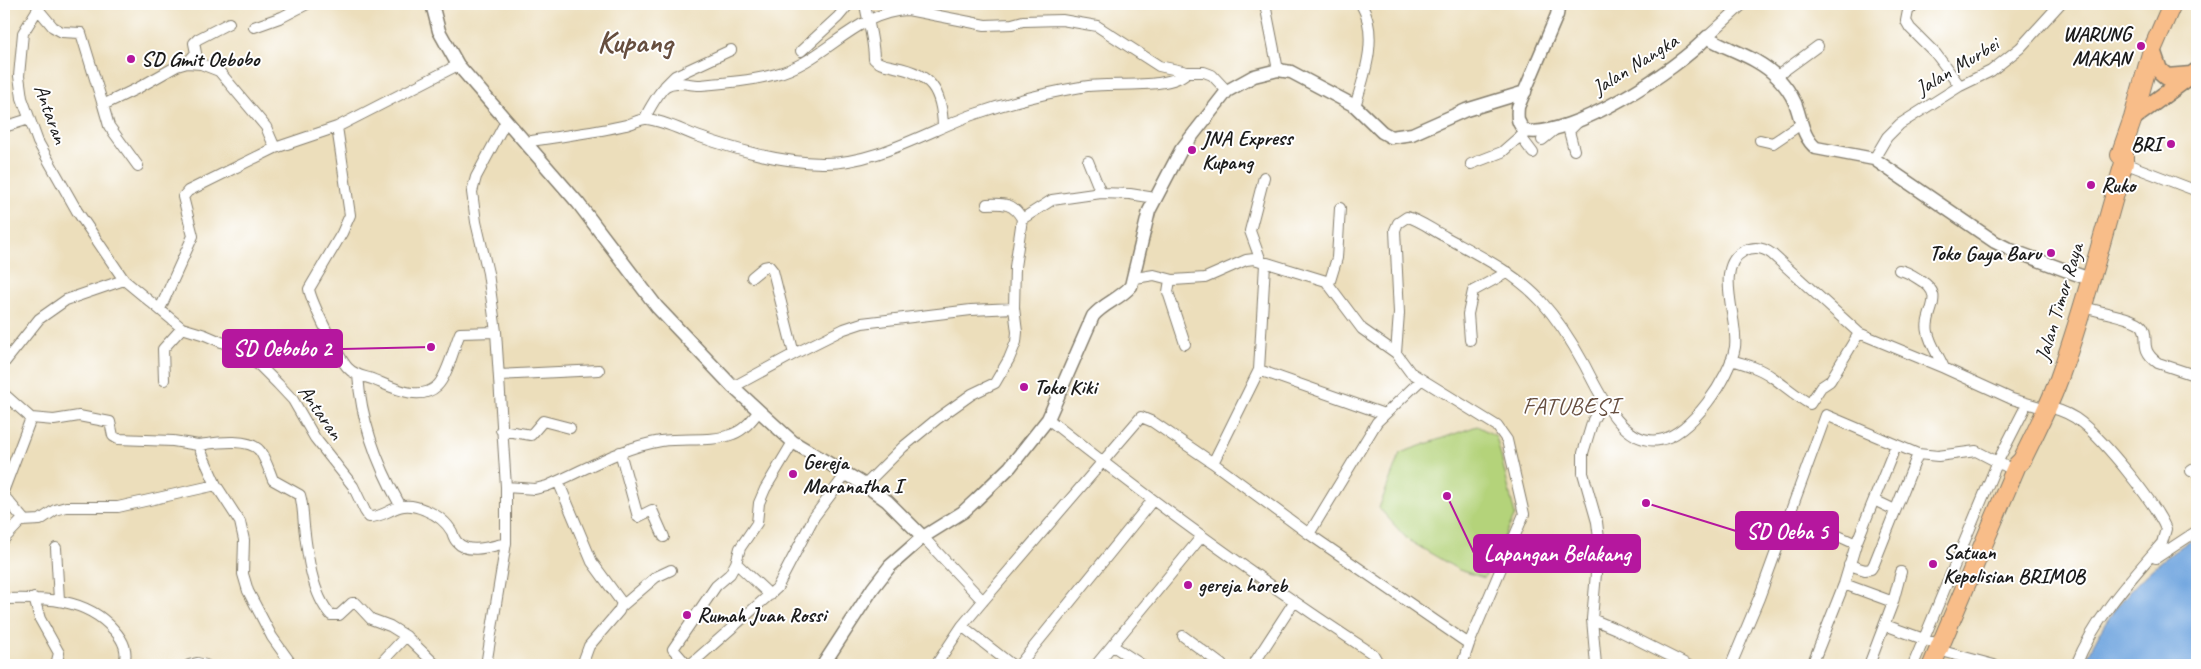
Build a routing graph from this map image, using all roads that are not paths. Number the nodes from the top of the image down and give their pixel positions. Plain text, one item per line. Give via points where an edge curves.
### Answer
1 (307, 4) edge
2 (432, 4) edge
3 (848, 4) edge
4 (865, 4) edge
5 (1265, 4) edge
6 (1361, 4) edge
7 (1559, 4) edge
8 (1743, 4) edge
9 (1913, 4) edge
10 (2172, 4) edge
11 (2055, 5) edge
12 (39, 6) edge
13 (867, 21) junction
14 (229, 23) dead end
15 (254, 27) dead end
16 (1708, 37) junction
17 (1818, 46) dead end
18 (731, 50) dead end
19 (2152, 50) junction
20 (801, 51) dead end
21 (187, 63) junction
22 (458, 65) junction
23 (1278, 70) junction
24 (1187, 72) junction
25 (2195, 73) edge
26 (1777, 76) junction
27 (1960, 86) junction
28 (665, 87) junction
29 (1227, 91) junction
30 (1525, 92) junction
31 (103, 105) junction
32 (1355, 106) junction
33 (645, 118) junction
34 (2133, 118) junction
35 (30, 119) junction
36 (1581, 119) junction
37 (506, 121) junction
38 (1801, 124) junction
39 (1558, 126) junction
40 (4, 127) edge
41 (337, 127) junction
42 (943, 127) junction
43 (1523, 134) junction
44 (1542, 140) dead end
45 (1760, 140) dead end
46 (525, 142) junction
47 (2124, 145) junction
48 (275, 148) junction
49 (1574, 150) dead end
50 (1533, 153) dead end
51 (1874, 159) junction
52 (1088, 161) dead end
53 (2124, 163) junction
54 (1471, 164) dead end
55 (138, 166) dead end
56 (1264, 177) dead end
57 (2197, 191) edge
58 (1101, 193) junction
59 (1154, 198) junction
60 (987, 204) dead end
61 (1340, 208) dead end
62 (1022, 219) junction
63 (1263, 262) junction
64 (1899, 270) dead end
65 (1508, 272) junction
66 (752, 277) dead end
67 (2084, 277) junction
68 (1135, 278) junction
69 (124, 280) junction
70 (1170, 280) junction
71 (1329, 284) junction
72 (2083, 307) junction
73 (1014, 308) junction
74 (160, 309) junction
75 (182, 328) junction
76 (496, 332) junction
77 (1859, 333) junction
78 (1470, 340) dead end
79 (1185, 344) dead end
80 (1396, 353) junction
81 (794, 354) junction
82 (5, 360) edge
83 (1731, 360) junction
84 (1944, 368) junction
85 (599, 370) dead end
86 (1259, 370) junction
87 (358, 375) junction
88 (499, 375) junction
89 (2197, 376) edge
90 (164, 380) dead end
91 (1421, 380) junction
92 (734, 387) junction
93 (4, 394) edge
94 (1603, 402) junction
95 (2037, 408) junction
96 (759, 412) junction
97 (1384, 414) junction
98 (30, 418) junction
99 (1048, 419) junction
100 (570, 428) dead end
101 (501, 430) junction
102 (793, 442) junction
103 (198, 445) junction
104 (1896, 445) junction
105 (620, 452) junction
106 (1918, 454) junction
107 (1998, 460) junction
108 (1102, 462) junction
109 (1213, 463) junction
110 (2016, 468) junction
111 (846, 474) junction
112 (558, 482) junction
113 (216, 485) junction
114 (865, 485) junction
115 (506, 487) junction
116 (4, 489) edge
117 (4, 496) edge
118 (1874, 500) junction
119 (1152, 501) junction
120 (400, 505) junction
121 (1895, 510) junction
122 (1790, 514) junction
123 (25, 521) junction
124 (2195, 532) edge
125 (1308, 534) junction
126 (1202, 536) junction
127 (664, 537) dead end
128 (924, 537) junction
129 (4, 539) edge
130 (506, 543) junction
131 (1856, 544) junction
132 (56, 548) dead end
133 (2151, 556) junction
134 (736, 562) junction
135 (1849, 565) junction
136 (671, 570) dead end
137 (1901, 572) dead end
138 (1844, 584) junction
139 (770, 595) junction
140 (34, 598) junction
141 (4, 599) edge
142 (59, 600) junction
143 (982, 601) junction
144 (1294, 602) junction
145 (1893, 602) junction
146 (622, 606) junction
147 (1592, 620) junction
148 (1885, 625) junction
149 (962, 626) junction
150 (406, 636) junction
151 (1183, 636) dead end
152 (1924, 639) junction
153 (1469, 644) junction
154 (1113, 646) junction
155 (1937, 653) edge
156 (56, 665) edge
157 (124, 665) edge
158 (189, 665) edge
159 (206, 665) edge
160 (292, 665) edge
161 (379, 665) edge
162 (436, 665) edge
163 (486, 665) edge
164 (582, 665) edge
165 (689, 665) edge
166 (823, 665) edge
167 (936, 665) edge
168 (1012, 665) edge
169 (1019, 665) edge
170 (1096, 665) edge
171 (1142, 665) edge
172 (1222, 665) edge
173 (1254, 665) edge
174 (1376, 665) edge
175 (1462, 665) edge
176 (1596, 665) edge
177 (1688, 665) edge
178 (1731, 665) edge
179 (1812, 665) edge
180 (1869, 665) edge
181 (1913, 665) edge
182 (1994, 665) edge
183 (2076, 665) edge

1 - 15 street
2 - 22 street via 439,31
3 - 20 street
4 - 13 street
5 - 23 street
6 - 32 street via 1370,24 1365,73
7 - 30 street
8 - 16 street
9 - 27 street via 1906,21 1910,28 1936,54
10 - 19 highway, Jalan Timor Raya
11 - 27 street, Jalan Murbei via 2020,48 1991,70
12 - 31 street via 52,27 62,32 81,33
12 - 35 street, Antaran via 23,33 20,50 22,98
13 - 24 street via 885,13 908,10 985,25 1023,21 1080,22 1097,26 1159,66
13 - 28 street via 806,62 777,74 741,81 698,85 680,83
13 - 42 street via 876,61 914,72 932,83 939,98
14 - 21 street via 198,39 194,43 196,53
16 - 26 street, Jalan Nangka
16 - 36 street, Jalan Nangka via 1647,83
17 - 26 street
18 - 28 street via 675,76
19 - 25 main road via 2159,70 2167,77
19 - 34 highway, Jalan Timor Raya
21 - 31 street
21 - 48 street via 219,71 266,127
22 - 37 street
22 - 41 street
23 - 29 street via 1254,76
23 - 32 street via 1291,72
24 - 29 street via 1212,75
24 - 42 street via 1168,83 1104,83 1081,87 973,114
25 - 34 main road
26 - 38 street, Jalan Nangka via 1795,102
27 - 51 street, Jalan Murbei via 1900,124 1887,137
28 - 33 street
29 - 59 street via 1181,150
30 - 32 street via 1466,110 1398,137 1382,132
30 - 43 street via 1517,118
31 - 55 street via 109,126
33 - 42 street via 743,152 823,163 872,155
33 - 46 street via 624,126
34 - 47 highway, Jalan Timor Raya
35 - 40 street
35 - 69 street, Antaran via 38,142 76,211
36 - 39 street, Jalan Nangka
36 - 49 street via 1569,131
37 - 46 street
37 - 76 street via 472,192
38 - 45 street via 1773,143
38 - 51 street, Jalan Nangka via 1816,148
39 - 43 street, Jalan Nangka
39 - 44 street
41 - 48 street
41 - 87 street via 350,215 309,289 341,357 347,367
43 - 50 street
43 - 54 street via 1502,152
46 - 92 street via 578,203 657,307
47 - 53 highway, Jalan Timor Raya
47 - 67 highway, Jalan Timor Raya
48 - 74 street via 194,187 183,197 193,236
51 - 67 street, Jalan Nangka via 1995,242
52 - 58 street
53 - 57 street
53 - 72 highway, Jalan Timor Raya
56 - 63 street via 1250,231
58 - 59 street
58 - 62 street via 1052,200
59 - 68 street
60 - 62 street via 1013,206
61 - 71 street via 1337,258
62 - 73 street via 1015,267
63 - 70 street via 1246,260 1205,278
63 - 71 street
63 - 86 street
64 - 84 street via 1925,283 1933,294 1927,330
65 - 78 street via 1473,291 1468,314
65 - 80 street via 1411,218 1398,222 1395,230 1399,313
65 - 94 street via 1557,319
66 - 81 street via 764,267 769,266 773,271
67 - 95 highway, Jalan Timor Raya
68 - 70 street via 1154,275
68 - 99 street via 1124,294 1105,304 1093,316
69 - 74 street, Antaran
69 - 82 street via 66,300 39,319
70 - 79 street via 1168,292
71 - 80 street via 1362,329
72 - 89 street via 2137,321 2144,330 2144,348 2152,359
72 - 95 highway, Jalan Timor Raya
73 - 81 street via 971,310 862,324 844,329
73 - 114 street via 1016,342 995,384 972,394 937,419
74 - 75 street, Antaran
75 - 90 street via 163,349
75 - 120 street, Antaran via 233,347 278,384 293,400 315,438 353,486 369,517
76 - 87 street via 460,333 442,378 429,390 398,391
76 - 88 street
77 - 83 street via 1830,381 1821,387 1810,404 1771,376
77 - 83 street via 1772,254 1761,248 1748,249 1740,253 1730,269 1735,337
77 - 84 street
80 - 91 street via 1406,368
81 - 92 street
83 - 94 street via 1711,398 1695,418 1666,438 1647,440 1630,432
84 - 95 street
85 - 88 street
86 - 97 street
86 - 109 street
87 - 120 street via 364,418 385,478
88 - 101 street
91 - 97 street
91 - 153 street via 1503,432 1524,508 1522,521
92 - 96 street
93 - 98 street
94 - 147 street via 1593,420 1583,453 1583,473 1598,522 1599,539
95 - 107 street
95 - 110 highway, Jalan Timor Raya via 2017,457
95 - 133 street via 2058,409 2082,423 2121,465 2166,529 2162,543
96 - 102 street
96 - 105 street via 734,434 662,440
97 - 125 street
98 - 103 street via 54,420 79,416 110,422 113,436 118,439
98 - 116 street
99 - 108 street
99 - 128 street via 1010,467 982,495 963,512
100 - 101 street via 543,421 531,435
101 - 115 street
102 - 111 street
102 - 134 street via 765,490 759,503 757,523 740,548
103 - 113 street
103 - 150 street via 228,442 252,444 259,450 272,480 300,495 313,578 326,609 331,615 339,615 356,603 371,619
104 - 106 street
104 - 118 street
104 - 122 street via 1826,415
105 - 112 street
105 - 127 street via 638,517 652,510
106 - 107 street via 1938,456 1976,451
106 - 121 street
107 - 110 street
107 - 152 street
108 - 109 street via 1141,417
108 - 119 street
108 - 143 street
109 - 125 street
110 - 155 highway, Jalan Timor Raya
111 - 114 street
111 - 139 street via 814,517 784,577
112 - 115 street via 535,489
112 - 146 street via 587,553
113 - 123 street via 118,508 66,507 40,520
113 - 160 street via 244,532 243,574 248,590 272,637
114 - 128 street via 887,501
115 - 130 street
117 - 123 street
118 - 121 street
118 - 131 street
119 - 126 street
119 - 169 street
120 - 130 street via 424,509 442,519 457,543 467,547 480,549
121 - 135 street via 1871,568 1865,570
122 - 131 street
122 - 178 street
123 - 129 street via 18,523
124 - 133 street via 2156,558
125 - 153 street
126 - 144 street
126 - 154 street
128 - 143 street
128 - 166 street via 890,566
130 - 163 street
131 - 135 street
132 - 142 street
133 - 183 street via 2101,617 2085,642
134 - 139 street
134 - 165 street via 673,649
135 - 138 street
136 - 146 street via 656,577
137 - 145 street
138 - 145 street
138 - 179 street
139 - 165 street
140 - 141 street
140 - 142 street
140 - 156 street via 40,619 59,653
142 - 157 street via 81,606 110,624 126,649
143 - 149 street
144 - 173 street
144 - 174 street via 1373,654
145 - 148 street
146 - 164 street via 590,646
147 - 176 street
147 - 177 street via 1616,628
148 - 152 street
148 - 180 street
149 - 167 street
149 - 168 street
150 - 161 street
150 - 162 street
151 - 172 street
152 - 155 street
152 - 181 street
153 - 175 street
154 - 170 street
154 - 171 street
155 - 182 street
158 - 159 street

